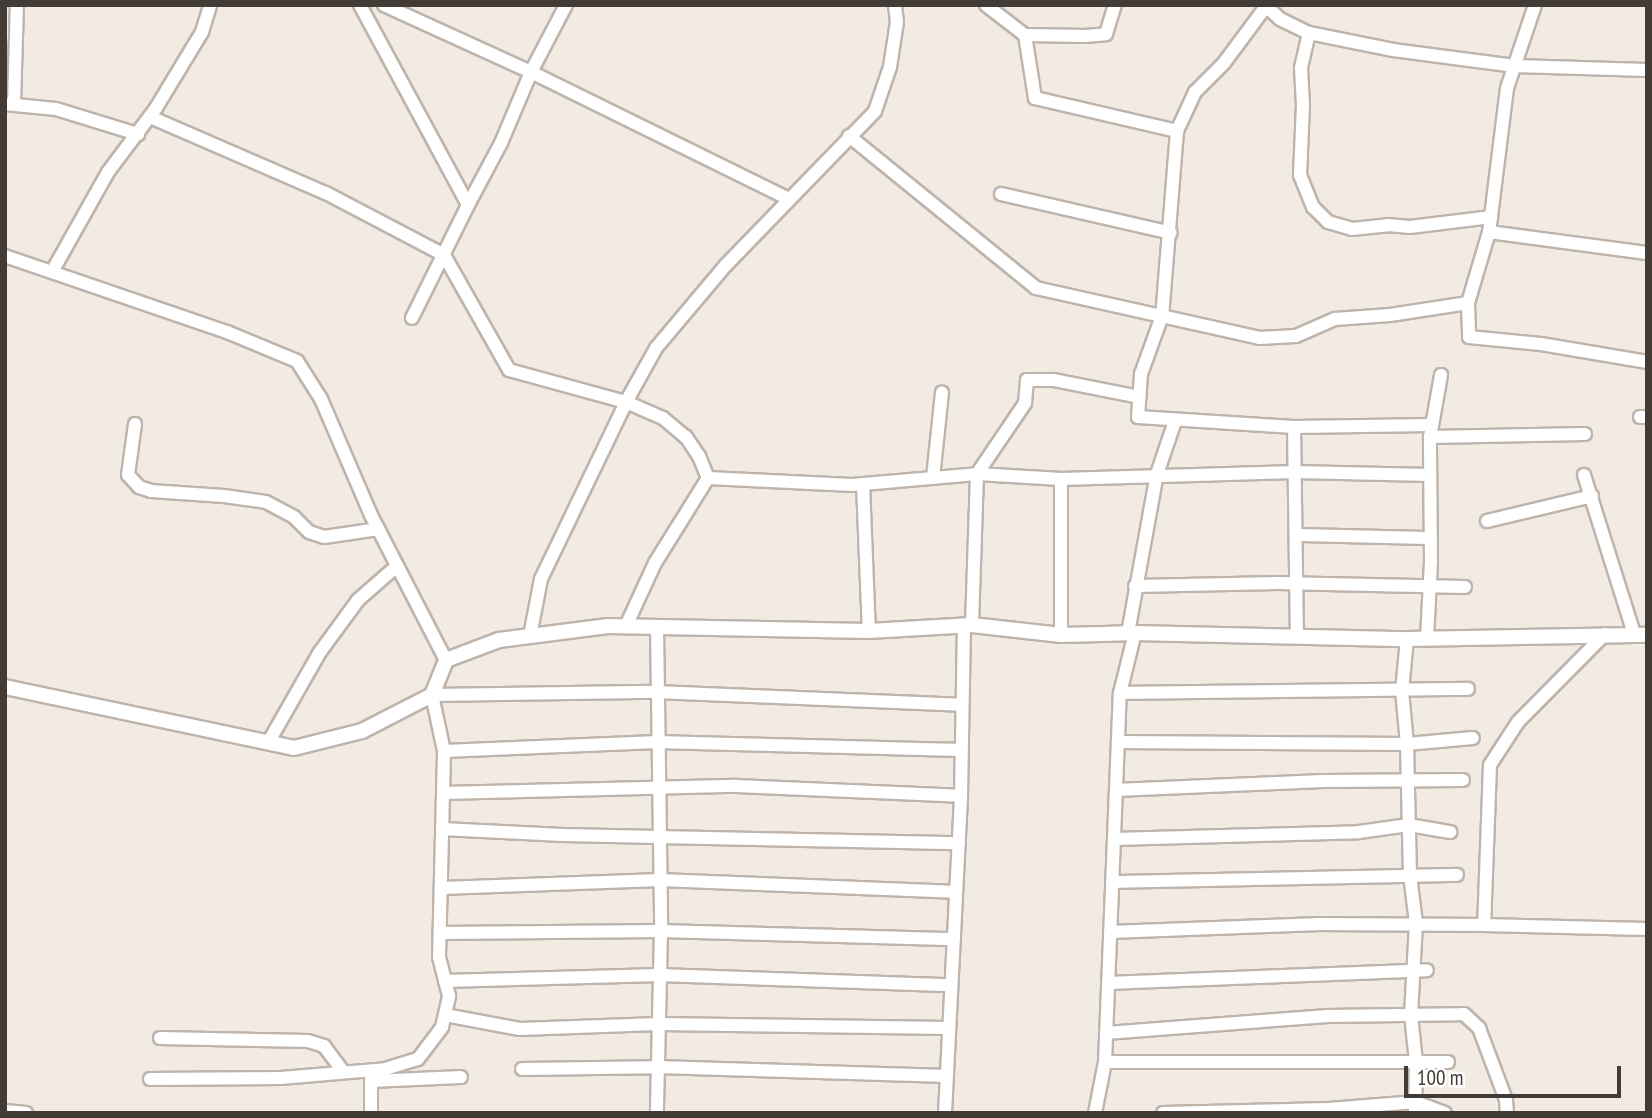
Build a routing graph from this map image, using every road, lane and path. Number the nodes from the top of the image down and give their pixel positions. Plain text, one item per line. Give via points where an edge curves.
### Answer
1 (18, 5) edge
2 (211, 5) edge
3 (360, 5) edge
4 (384, 5) edge
5 (566, 5) edge
6 (895, 5) edge
7 (986, 5) edge
8 (1115, 5) edge
9 (1535, 5) edge
10 (1267, 6) edge
11 (1309, 33) junction
12 (1024, 35) junction
13 (1515, 66) junction
14 (1647, 70) edge
15 (531, 72) junction
16 (10, 104) edge
17 (150, 117) junction
18 (1177, 131) junction
19 (138, 134) junction
20 (849, 136) junction
21 (1001, 194) dead end
22 (789, 199) junction
23 (468, 205) junction
24 (1491, 217) junction
25 (1489, 232) junction
26 (1171, 233) junction
27 (1647, 253) edge
28 (444, 255) junction
29 (5, 256) edge
30 (54, 270) junction
31 (1468, 303) junction
32 (1163, 316) junction
33 (412, 318) dead end
34 (1647, 362) edge
35 (1441, 374) dead end
36 (942, 392) dead end
37 (1139, 397) junction
38 (626, 402) junction
39 (1175, 421) junction
40 (135, 424) dead end
41 (1294, 427) junction
42 (1430, 431) junction
43 (1585, 434) dead end
44 (1295, 472) junction
45 (977, 474) junction
46 (1157, 474) junction
47 (1430, 475) junction
48 (1584, 475) dead end
49 (708, 478) junction
50 (933, 478) junction
51 (1061, 479) junction
52 (863, 484) junction
53 (1592, 496) junction
54 (1487, 521) dead end
55 (378, 529) junction
56 (1296, 535) junction
57 (1431, 538) junction
58 (397, 566) junction
59 (1297, 584) junction
60 (1135, 586) junction
61 (1429, 586) junction
62 (1465, 587) dead end
63 (626, 626) junction
64 (657, 626) junction
65 (968, 626) junction
66 (869, 631) junction
67 (1132, 633) junction
68 (1605, 634) junction
69 (1061, 635) junction
70 (1640, 635) edge
71 (530, 636) junction
72 (1297, 637) junction
73 (1427, 638) junction
74 (1407, 639) junction
75 (446, 660) junction
76 (5, 687) edge
77 (1468, 689) dead end
78 (1402, 691) junction
79 (656, 692) junction
80 (1120, 693) junction
81 (432, 695) junction
82 (962, 705) junction
83 (1474, 738) dead end
84 (1118, 741) junction
85 (657, 742) junction
86 (268, 743) junction
87 (1407, 744) junction
88 (961, 750) junction
89 (444, 751) junction
90 (1406, 779) junction
91 (1463, 780) dead end
92 (658, 786) junction
93 (1116, 790) junction
94 (443, 793) junction
95 (961, 796) junction
96 (1409, 825) junction
97 (442, 830) junction
98 (1450, 832) dead end
99 (659, 836) junction
100 (1114, 839) junction
101 (959, 843) junction
102 (1410, 875) junction
103 (1457, 875) dead end
104 (660, 880) junction
105 (1112, 882) junction
106 (442, 888) junction
107 (956, 891) junction
108 (1416, 923) junction
109 (1484, 925) junction
110 (1647, 929) edge
111 (661, 931) junction
112 (1110, 932) junction
113 (440, 933) junction
114 (954, 939) junction
115 (1420, 970) junction
116 (659, 975) junction
117 (445, 981) junction
118 (1108, 983) junction
119 (951, 985) junction
120 (445, 1014) junction
121 (1411, 1015) junction
122 (658, 1024) junction
123 (950, 1028) junction
124 (1106, 1033) junction
125 (160, 1038) dead end
126 (1105, 1062) junction
127 (1416, 1062) junction
128 (1448, 1062) dead end
129 (657, 1067) junction
130 (522, 1069) dead end
131 (343, 1072) junction
132 (371, 1076) junction
133 (947, 1076) junction
134 (461, 1077) dead end
135 (150, 1079) dead end
136 (1416, 1107) edge
137 (5, 1111) edge
138 (26, 1113) edge
139 (372, 1113) edge
140 (657, 1113) edge
141 (945, 1113) edge
142 (1095, 1113) edge
143 (1163, 1113) edge
144 (1445, 1113) edge
145 (1507, 1113) edge

1 - 16 street
2 - 17 street via 202,32
3 - 23 street
4 - 15 street
5 - 15 street
6 - 20 street via 897,22 882,95 875,111
7 - 12 street
8 - 12 street via 1106,34
9 - 13 street
10 - 11 street via 1280,19
10 - 18 street via 1224,63 1195,92
11 - 13 street
11 - 24 street via 1301,68 1300,175 1313,206 1328,222 1352,229
12 - 18 street via 1035,98
13 - 14 street
13 - 24 street via 1507,88
15 - 22 street
15 - 23 street
16 - 19 street via 56,109
17 - 19 street
17 - 28 street via 327,193
18 - 26 street
19 - 30 street via 108,172
20 - 22 street
20 - 32 street via 1036,288
21 - 26 street
22 - 38 street via 656,348
23 - 28 street
24 - 25 street
25 - 27 street
25 - 31 street
26 - 32 street
28 - 33 street
28 - 38 street via 509,370
29 - 30 street
30 - 55 street via 297,361 321,399
31 - 32 street via 1335,319 1296,336 1259,338
31 - 34 street via 1469,337
32 - 37 street via 1141,374
35 - 42 street
36 - 50 street
37 - 39 street via 1138,417
37 - 45 street via 1054,380 1027,380 1025,403
38 - 49 street via 663,418 686,437
38 - 71 street via 541,579
39 - 41 street
39 - 46 street
40 - 55 street via 128,475 139,487 266,502 324,537
41 - 42 street
41 - 44 street
42 - 43 street
42 - 47 street
44 - 46 street
44 - 47 street
44 - 56 street
45 - 50 street
45 - 51 street
45 - 65 street
46 - 51 street
46 - 60 street
47 - 57 street
48 - 53 street
49 - 52 street
49 - 63 street via 655,563
50 - 52 street
51 - 69 street
52 - 66 street
53 - 54 street
53 - 70 street
55 - 58 street
56 - 57 street
56 - 59 street
57 - 61 street
58 - 75 street
58 - 86 street via 350,610
59 - 60 street
59 - 61 street
59 - 72 street
60 - 67 street
61 - 62 street
61 - 73 street
63 - 64 street
63 - 71 street
64 - 66 street
64 - 79 street
65 - 66 street
65 - 69 street
65 - 82 street
67 - 69 street
67 - 72 street
67 - 80 street
68 - 70 street
68 - 73 street
68 - 109 street via 1518,722 1489,765
71 - 75 street via 499,640
72 - 74 street
73 - 74 street
74 - 78 street
75 - 81 street
76 - 86 street
77 - 78 street
78 - 80 street
78 - 87 street
79 - 81 street
79 - 82 street
79 - 85 street
80 - 84 street
81 - 86 street via 362,731 294,748
81 - 89 street
82 - 88 street
83 - 87 street
84 - 87 street
84 - 93 street
85 - 88 street
85 - 89 street
85 - 92 street
87 - 90 street
88 - 95 street
89 - 94 street
90 - 91 street
90 - 93 street
90 - 96 street
92 - 94 street
92 - 95 street
92 - 99 street
93 - 100 street
94 - 97 street
95 - 101 street
96 - 98 street
96 - 100 street via 1359,832
96 - 102 street
97 - 99 street
97 - 106 street
99 - 101 street
99 - 104 street
100 - 105 street
101 - 107 street
102 - 103 street
102 - 105 street
102 - 108 street
104 - 106 street
104 - 107 street
104 - 111 street
105 - 112 street
106 - 113 street
107 - 114 street
108 - 109 street
108 - 112 street
108 - 115 street
109 - 110 street
111 - 113 street
111 - 114 street
111 - 116 street
112 - 118 street
113 - 117 street
114 - 119 street
115 - 118 street
115 - 121 street
116 - 117 street
116 - 119 street
116 - 122 street
117 - 120 street via 449,996
118 - 124 street
119 - 123 street
120 - 122 street via 520,1030
120 - 132 street via 442,1027 418,1059
121 - 124 street via 1327,1016
121 - 127 street
121 - 145 street via 1464,1014 1479,1028
122 - 123 street
122 - 129 street
123 - 133 street
124 - 126 street
125 - 131 street via 308,1041 324,1045
126 - 127 street
126 - 142 street
127 - 128 street
127 - 136 street
129 - 130 street
129 - 133 street
129 - 140 street
131 - 132 street
131 - 135 street via 281,1078
132 - 134 street
132 - 139 street
133 - 141 street
136 - 143 street
136 - 144 street
137 - 138 street

